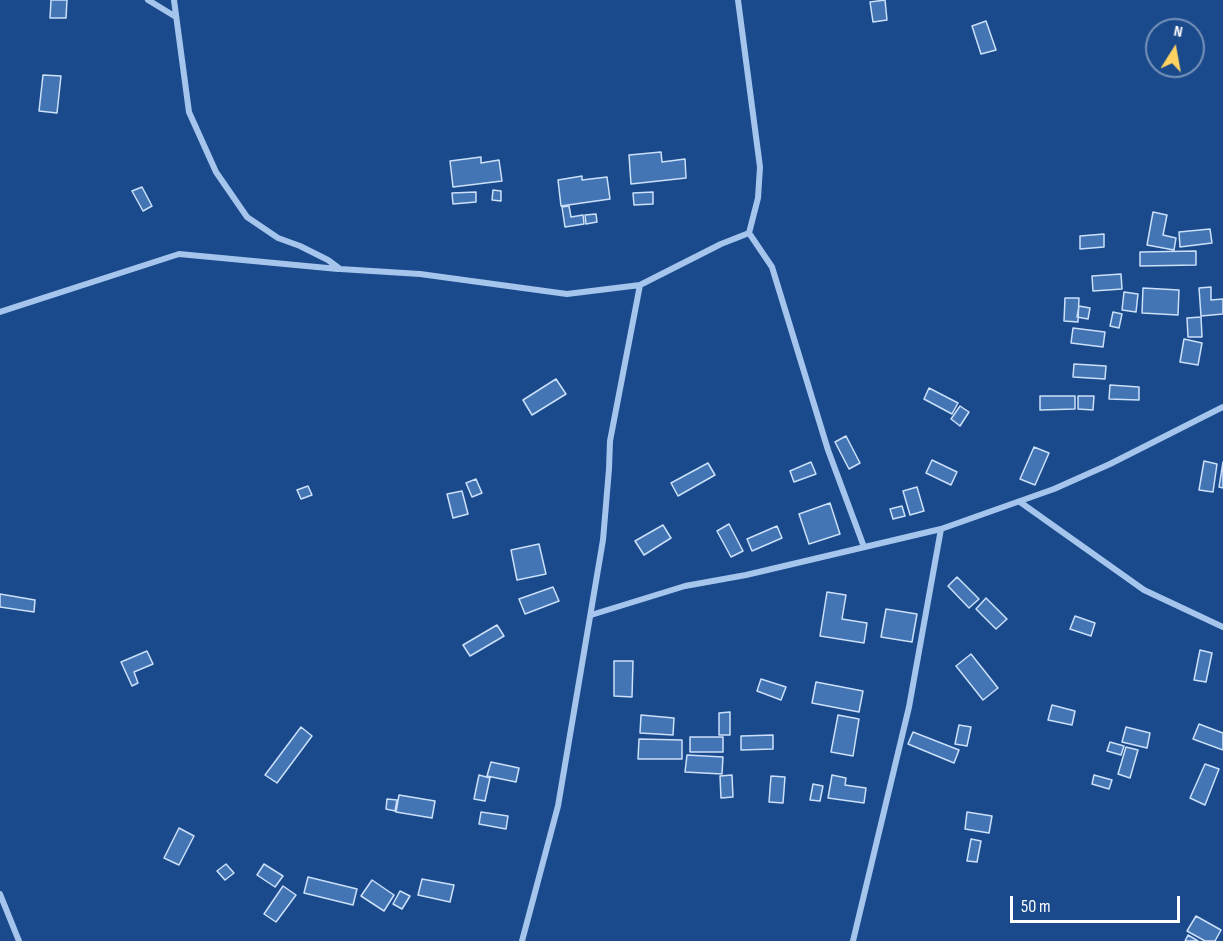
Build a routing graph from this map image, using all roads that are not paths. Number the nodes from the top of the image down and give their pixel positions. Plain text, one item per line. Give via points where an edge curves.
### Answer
1 (148, 0) edge
2 (174, 0) edge
3 (738, 0) edge
4 (176, 17) junction
5 (748, 233) junction
6 (340, 269) junction
7 (639, 285) junction
8 (0, 312) edge
9 (1223, 406) edge
10 (1020, 501) junction
11 (940, 530) junction
12 (864, 547) junction
13 (591, 615) junction
14 (1223, 627) edge
15 (0, 894) edge
16 (19, 941) edge
17 (522, 941) edge
18 (853, 941) edge

1 - 4 street
2 - 4 street
3 - 5 street via 760,167 758,198
4 - 6 street via 189,112 216,172 247,217 278,238
5 - 7 street
5 - 12 street via 772,267 828,450
6 - 7 street via 420,274 567,294
6 - 8 street via 179,254
7 - 13 street via 610,441 607,506
9 - 10 street via 1110,464
10 - 11 street
10 - 14 street via 1144,590
11 - 12 street
11 - 18 street via 909,707
12 - 13 street via 685,586
13 - 17 street via 558,806
15 - 16 street

